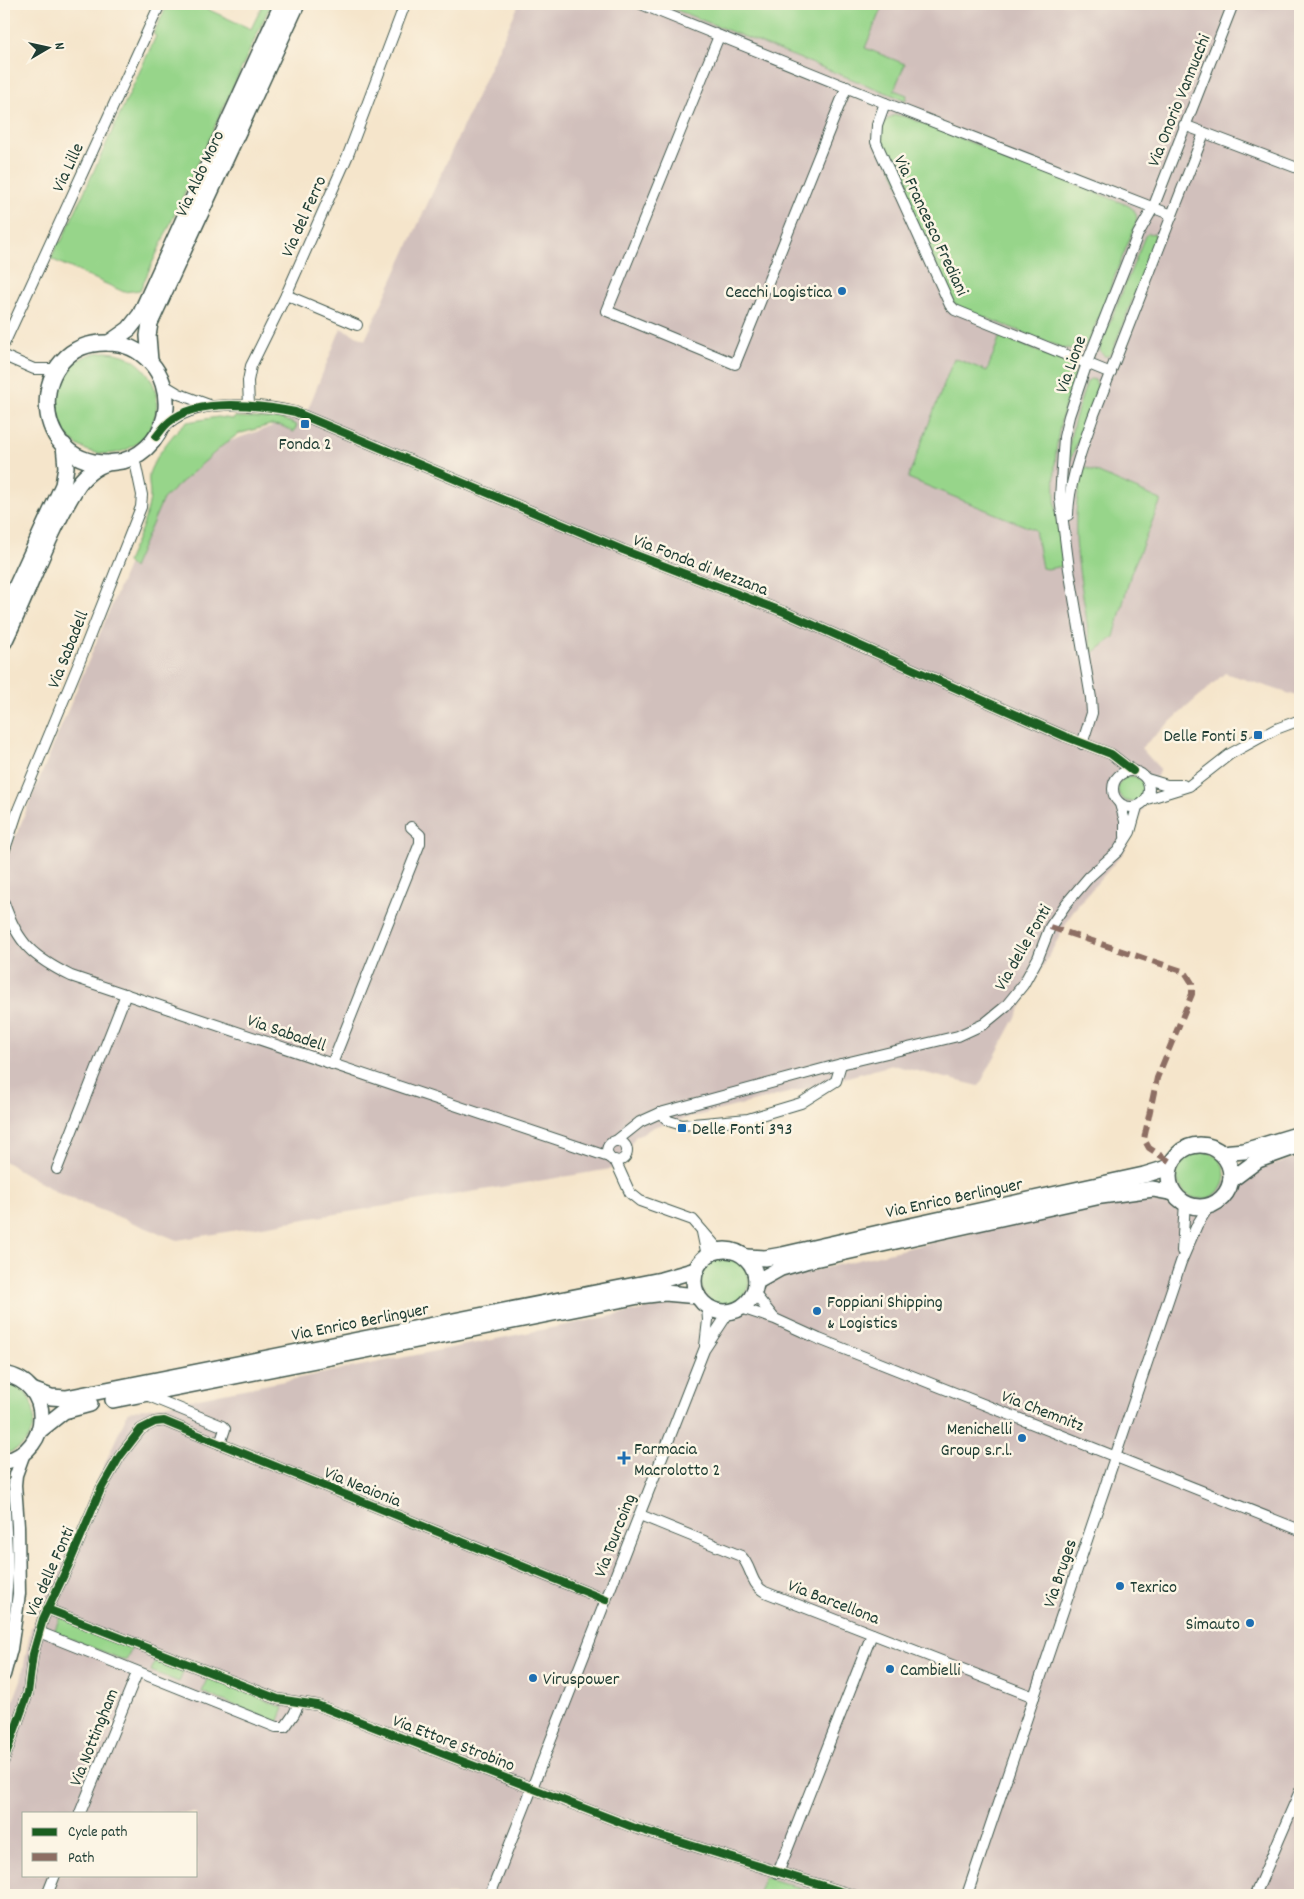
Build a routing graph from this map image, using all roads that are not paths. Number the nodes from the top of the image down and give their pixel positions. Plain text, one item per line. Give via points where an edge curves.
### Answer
1 (160, 4) edge
2 (282, 4) edge
3 (297, 4) edge
4 (405, 4) edge
5 (641, 4) edge
6 (1233, 4) edge
7 (718, 36) junction
8 (847, 86) junction
9 (885, 103) junction
10 (1184, 126) junction
11 (1204, 133) junction
12 (1300, 169) edge
13 (1153, 208) junction
14 (1172, 215) junction
15 (286, 295) junction
16 (357, 325) dead end
17 (109, 343) junction
18 (4, 344) edge
19 (4, 356) edge
20 (150, 361) junction
21 (1087, 363) junction
22 (34, 369) junction
23 (57, 369) junction
24 (1111, 373) junction
25 (164, 385) junction
26 (49, 386) junction
27 (212, 406) junction
28 (249, 406) junction
29 (156, 437) junction
30 (64, 445) junction
31 (134, 457) junction
32 (106, 463) junction
33 (1067, 541) junction
34 (4, 613) edge
35 (4, 642) edge
36 (1300, 720) edge
37 (1082, 744) junction
38 (1111, 754) junction
39 (1133, 771) junction
40 (1118, 777) junction
41 (1147, 779) junction
42 (1189, 786) junction
43 (1147, 799) junction
44 (1120, 804) junction
45 (1137, 807) junction
46 (411, 827) dead end
47 (1125, 840) junction
48 (4, 852) edge
49 (4, 903) edge
50 (126, 994) junction
51 (332, 1064) junction
52 (841, 1064) junction
53 (660, 1113) junction
54 (1300, 1143) edge
55 (616, 1144) junction
56 (590, 1149) junction
57 (1221, 1153) junction
58 (616, 1158) junction
59 (1170, 1167) junction
60 (56, 1169) dead end
61 (1231, 1180) junction
62 (1180, 1198) junction
63 (1209, 1206) junction
64 (713, 1253) junction
65 (746, 1257) junction
66 (1181, 1262) junction
67 (696, 1270) junction
68 (755, 1287) junction
69 (703, 1301) junction
70 (735, 1310) junction
71 (775, 1319) junction
72 (704, 1350) junction
73 (5, 1371) edge
74 (32, 1390) junction
75 (143, 1394) junction
76 (39, 1431) junction
77 (220, 1444) junction
78 (24, 1454) junction
79 (120, 1456) joint
80 (1116, 1456) junction
81 (4, 1462) edge
82 (4, 1511) edge
83 (640, 1515) junction
84 (1300, 1530) edge
85 (606, 1600) junction
86 (47, 1608) junction
87 (4, 1613) edge
88 (39, 1632) junction
89 (872, 1634) junction
90 (137, 1673) junction
91 (4, 1675) edge
92 (1034, 1697) junction
93 (298, 1703) junction
94 (4, 1760) edge
95 (532, 1788) junction
96 (1300, 1791) edge
97 (80, 1812) edge
98 (778, 1873) junction
99 (55, 1876) edge
100 (47, 1895) edge
101 (490, 1895) edge
102 (853, 1895) edge
103 (967, 1895) edge
104 (1255, 1895) edge

1 - 18 street, Via Lille
2 - 17 main road, Via Aldo Moro via 140,315 129,329
3 - 20 main road, Via Aldo Moro via 150,323
4 - 15 street, Via del Ferro via 348,155
5 - 7 street
6 - 10 street, Via Onorio Vannucchi
7 - 8 street
7 - 8 street via 607,311 735,364
8 - 9 street
9 - 13 street
9 - 21 street, Via Francesco Frediani via 877,125 876,142 950,305 955,310
10 - 11 street
10 - 13 street, Via Onorio Vannucchi
11 - 12 street
11 - 14 street, Via Onorio Vannucchi
13 - 14 street
13 - 21 street, Via Lione via 1138,234
14 - 24 street, Via Lione
15 - 16 street
15 - 28 street, Via del Ferro via 251,366
17 - 20 main road, Via Aldo Moro via 134,350
17 - 23 main road, Via Aldo Moro via 82,348 68,356
19 - 22 street
20 - 25 main road, Via Aldo Moro
21 - 24 street, Via Francesco Frediani
21 - 33 street, Via Lione via 1069,416 1062,457 1060,498
22 - 23 street
22 - 26 street
23 - 26 main road, Via Aldo Moro
24 - 33 street, Via Lione via 1077,463 1068,500
25 - 27 street
25 - 29 main road, Via Aldo Moro via 166,412
26 - 30 main road, Via Aldo Moro via 48,415 52,428
27 - 28 street
27 - 29 street via 185,412 169,422
28 - 37 street, Via Fonda di Mezzana via 295,412 623,550 784,612
29 - 31 main road, Via Aldo Moro
30 - 32 main road, Via Aldo Moro via 81,458
30 - 34 main road, Via Aldo Moro via 66,468 63,484
31 - 32 main road, Via Aldo Moro
31 - 48 street, Via Sabadell via 142,496 141,507
32 - 35 main road, Via Aldo Moro via 77,486
33 - 37 street, Via Lione via 1091,698 1092,713
36 - 42 street via 1230,754
37 - 38 street, Via Fonda di Mezzana
38 - 39 street, Via Fonda di Mezzana
38 - 40 street
39 - 40 street
39 - 41 street
40 - 44 street via 1113,791
41 - 42 street via 1167,786
41 - 43 street via 1150,789
42 - 43 street
43 - 45 street
44 - 45 street
44 - 47 street via 1125,821
45 - 47 street, Via delle Fonti
46 - 51 street via 420,834 420,843
47 - 52 street, Via delle Fonti via 1066,904 1050,927 1023,985 1006,1006 984,1024 958,1036
49 - 50 street, Via Sabadell via 20,937 44,962 71,976
50 - 51 street, Via Sabadell
50 - 60 street
51 - 56 street, Via Sabadell
52 - 53 street, Via delle Fonti
52 - 53 street via 836,1081 801,1103 748,1119 682,1125 669,1121
53 - 55 street, Via delle Fonti via 640,1122
54 - 57 main road
54 - 61 main road via 1258,1160
55 - 56 street
55 - 58 street via 607,1150
55 - 58 street via 627,1152
56 - 58 street, Via Sabadell
57 - 59 main road via 1209,1146 1194,1145 1181,1151
57 - 61 main road via 1230,1168
58 - 64 street via 630,1192 636,1198 689,1218 702,1231
59 - 62 main road via 1170,1179
59 - 65 main road, Via Enrico Berlinguer via 1151,1174 782,1255
61 - 63 main road via 1225,1195
62 - 63 main road, Via Enrico Berlinguer via 1195,1206
62 - 66 street, Via Bruges via 1184,1228
62 - 68 main road, Via Enrico Berlinguer via 1153,1189 1101,1196 782,1268
63 - 66 street, Via Bruges
64 - 65 main road, Via Enrico Berlinguer via 733,1251
64 - 67 main road
65 - 68 main road via 754,1269
66 - 80 street, Via Bruges
67 - 69 main road via 694,1283
67 - 74 main road, Via Enrico Berlinguer via 661,1280 66,1398
68 - 70 main road, Via Enrico Berlinguer via 749,1301
68 - 71 street, Via Chemnitz
69 - 70 main road, Via Enrico Berlinguer via 720,1312
69 - 72 street, Via Tourcoing via 708,1320
69 - 75 main road, Via Enrico Berlinguer via 665,1292 639,1296
70 - 71 street, Via Chemnitz
70 - 72 street, Via Tourcoing
71 - 80 street, Via Chemnitz
72 - 83 street, Via Tourcoing
73 - 74 main road
74 - 76 main road via 41,1410
75 - 76 main road, Via Enrico Berlinguer via 64,1411
75 - 77 street via 222,1426 225,1433
76 - 78 main road
77 - 79 street, Via Neaionia via 164,1422 155,1422 141,1429
77 - 85 street, Via Neaionia
78 - 81 main road
78 - 91 street via 15,1485 19,1594
79 - 86 street, Via delle Fonti via 101,1489
80 - 84 street, Via Chemnitz
80 - 92 street, Via Bruges
82 - 87 street via 7,1574
83 - 85 street, Via Tourcoing
83 - 89 street, Via Barcellona via 742,1556 760,1589
85 - 95 street, Via Tourcoing
86 - 88 street, Via delle Fonti
86 - 93 street, Via Ettore Strobino via 278,1699
88 - 90 street
88 - 94 street, Via delle Fonti via 28,1693
89 - 92 street, Via Barcellona
89 - 98 street
90 - 93 street via 279,1728 289,1722
90 - 97 street, Via Nottingham
92 - 103 street, Via Bruges
93 - 95 street, Via Ettore Strobino via 317,1705
95 - 98 street, Via Ettore Strobino via 649,1832
95 - 101 street, Via Tourcoing
96 - 104 street
98 - 102 street, Via Ettore Strobino
99 - 100 street

